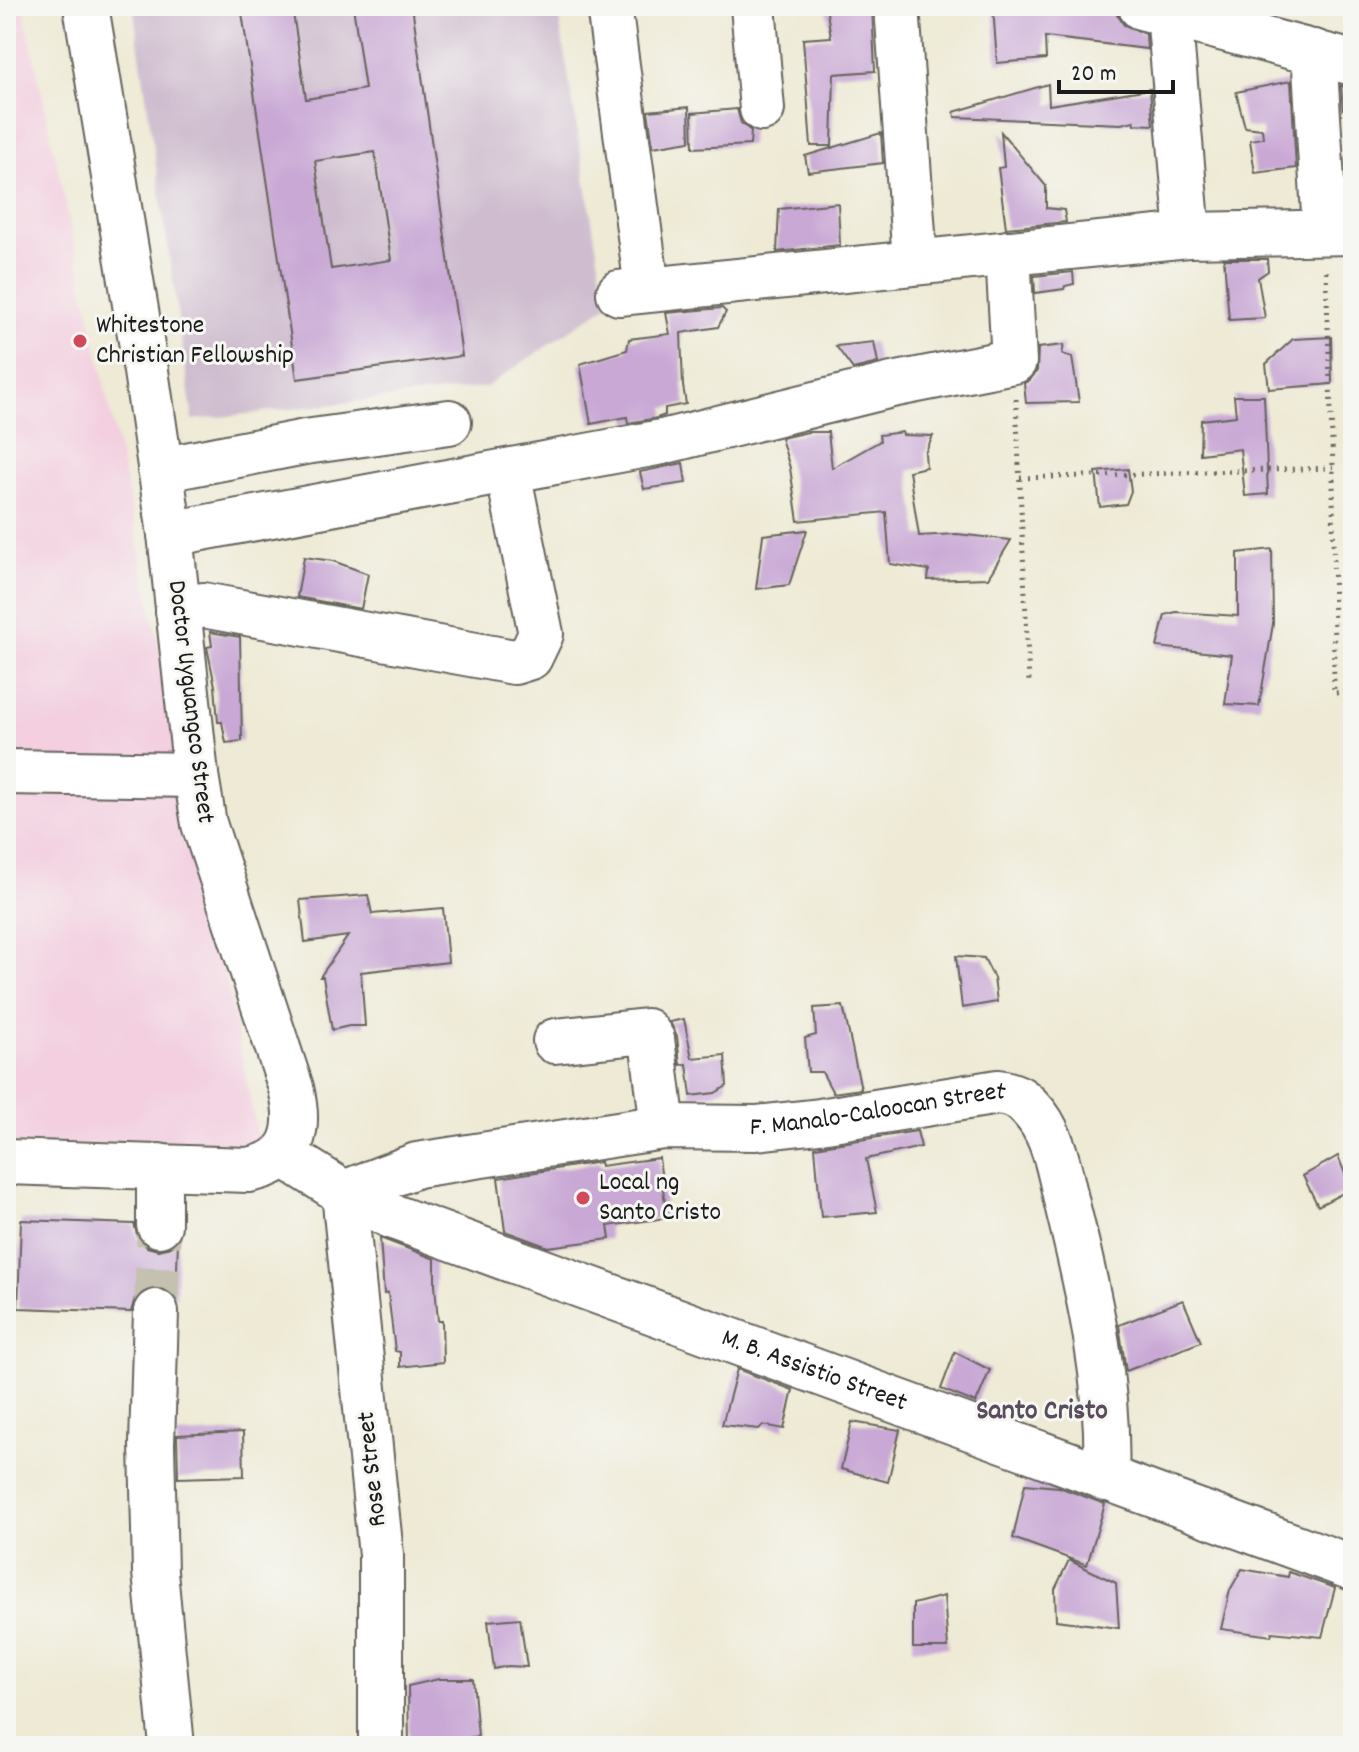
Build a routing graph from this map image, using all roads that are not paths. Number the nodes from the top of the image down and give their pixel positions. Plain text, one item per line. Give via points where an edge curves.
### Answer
1 (86, 6) edge
2 (609, 6) edge
3 (753, 6) edge
4 (897, 6) edge
5 (1154, 10) edge
6 (1334, 58) edge
7 (762, 109) dead end
8 (1339, 231) edge
9 (1188, 235) junction
10 (1008, 253) junction
11 (915, 262) junction
12 (449, 422) dead end
13 (160, 470) junction
14 (508, 472) junction
15 (170, 534) junction
16 (178, 611) junction
17 (6, 772) edge
18 (196, 775) junction
19 (555, 1041) dead end
20 (663, 1127) junction
21 (284, 1155) junction
22 (6, 1162) edge
23 (159, 1166) junction
24 (344, 1193) junction
25 (159, 1225) tunnel mouth
26 (156, 1312) tunnel mouth
27 (1106, 1479) junction
28 (1353, 1568) edge
29 (172, 1746) edge
30 (381, 1746) edge

1 - 13 street, Doctor Uyguangco Street
2 - 11 street via 633,290
3 - 7 street
4 - 11 street
5 - 6 street
5 - 9 street
6 - 8 street
8 - 9 street
9 - 10 street
10 - 11 street
10 - 14 street via 1014,361
12 - 13 street
13 - 15 street, Doctor Uyguangco Street
14 - 15 street
14 - 16 street via 541,634 530,657 514,662 203,605
15 - 16 street, Doctor Uyguangco Street
16 - 18 street, Doctor Uyguangco Street
17 - 18 street
18 - 21 street, Doctor Uyguangco Street via 215,865 294,1103 293,1133
19 - 20 street via 646,1031 652,1039
20 - 24 street, F. Manalo-Caloocan Street via 417,1165
20 - 27 street, F. Manalo-Caloocan Street via 756,1128 998,1092 1018,1095 1039,1119 1056,1159 1087,1287 1102,1369
21 - 23 street via 269,1166 248,1170
21 - 24 street, M. B. Assistio Street
22 - 23 street
23 - 25 street
24 - 27 street, M. B. Assistio Street via 391,1216
24 - 30 street, Rose Street via 381,1555
26 - 29 street via 155,1572
27 - 28 street, M. B. Assistio Street

